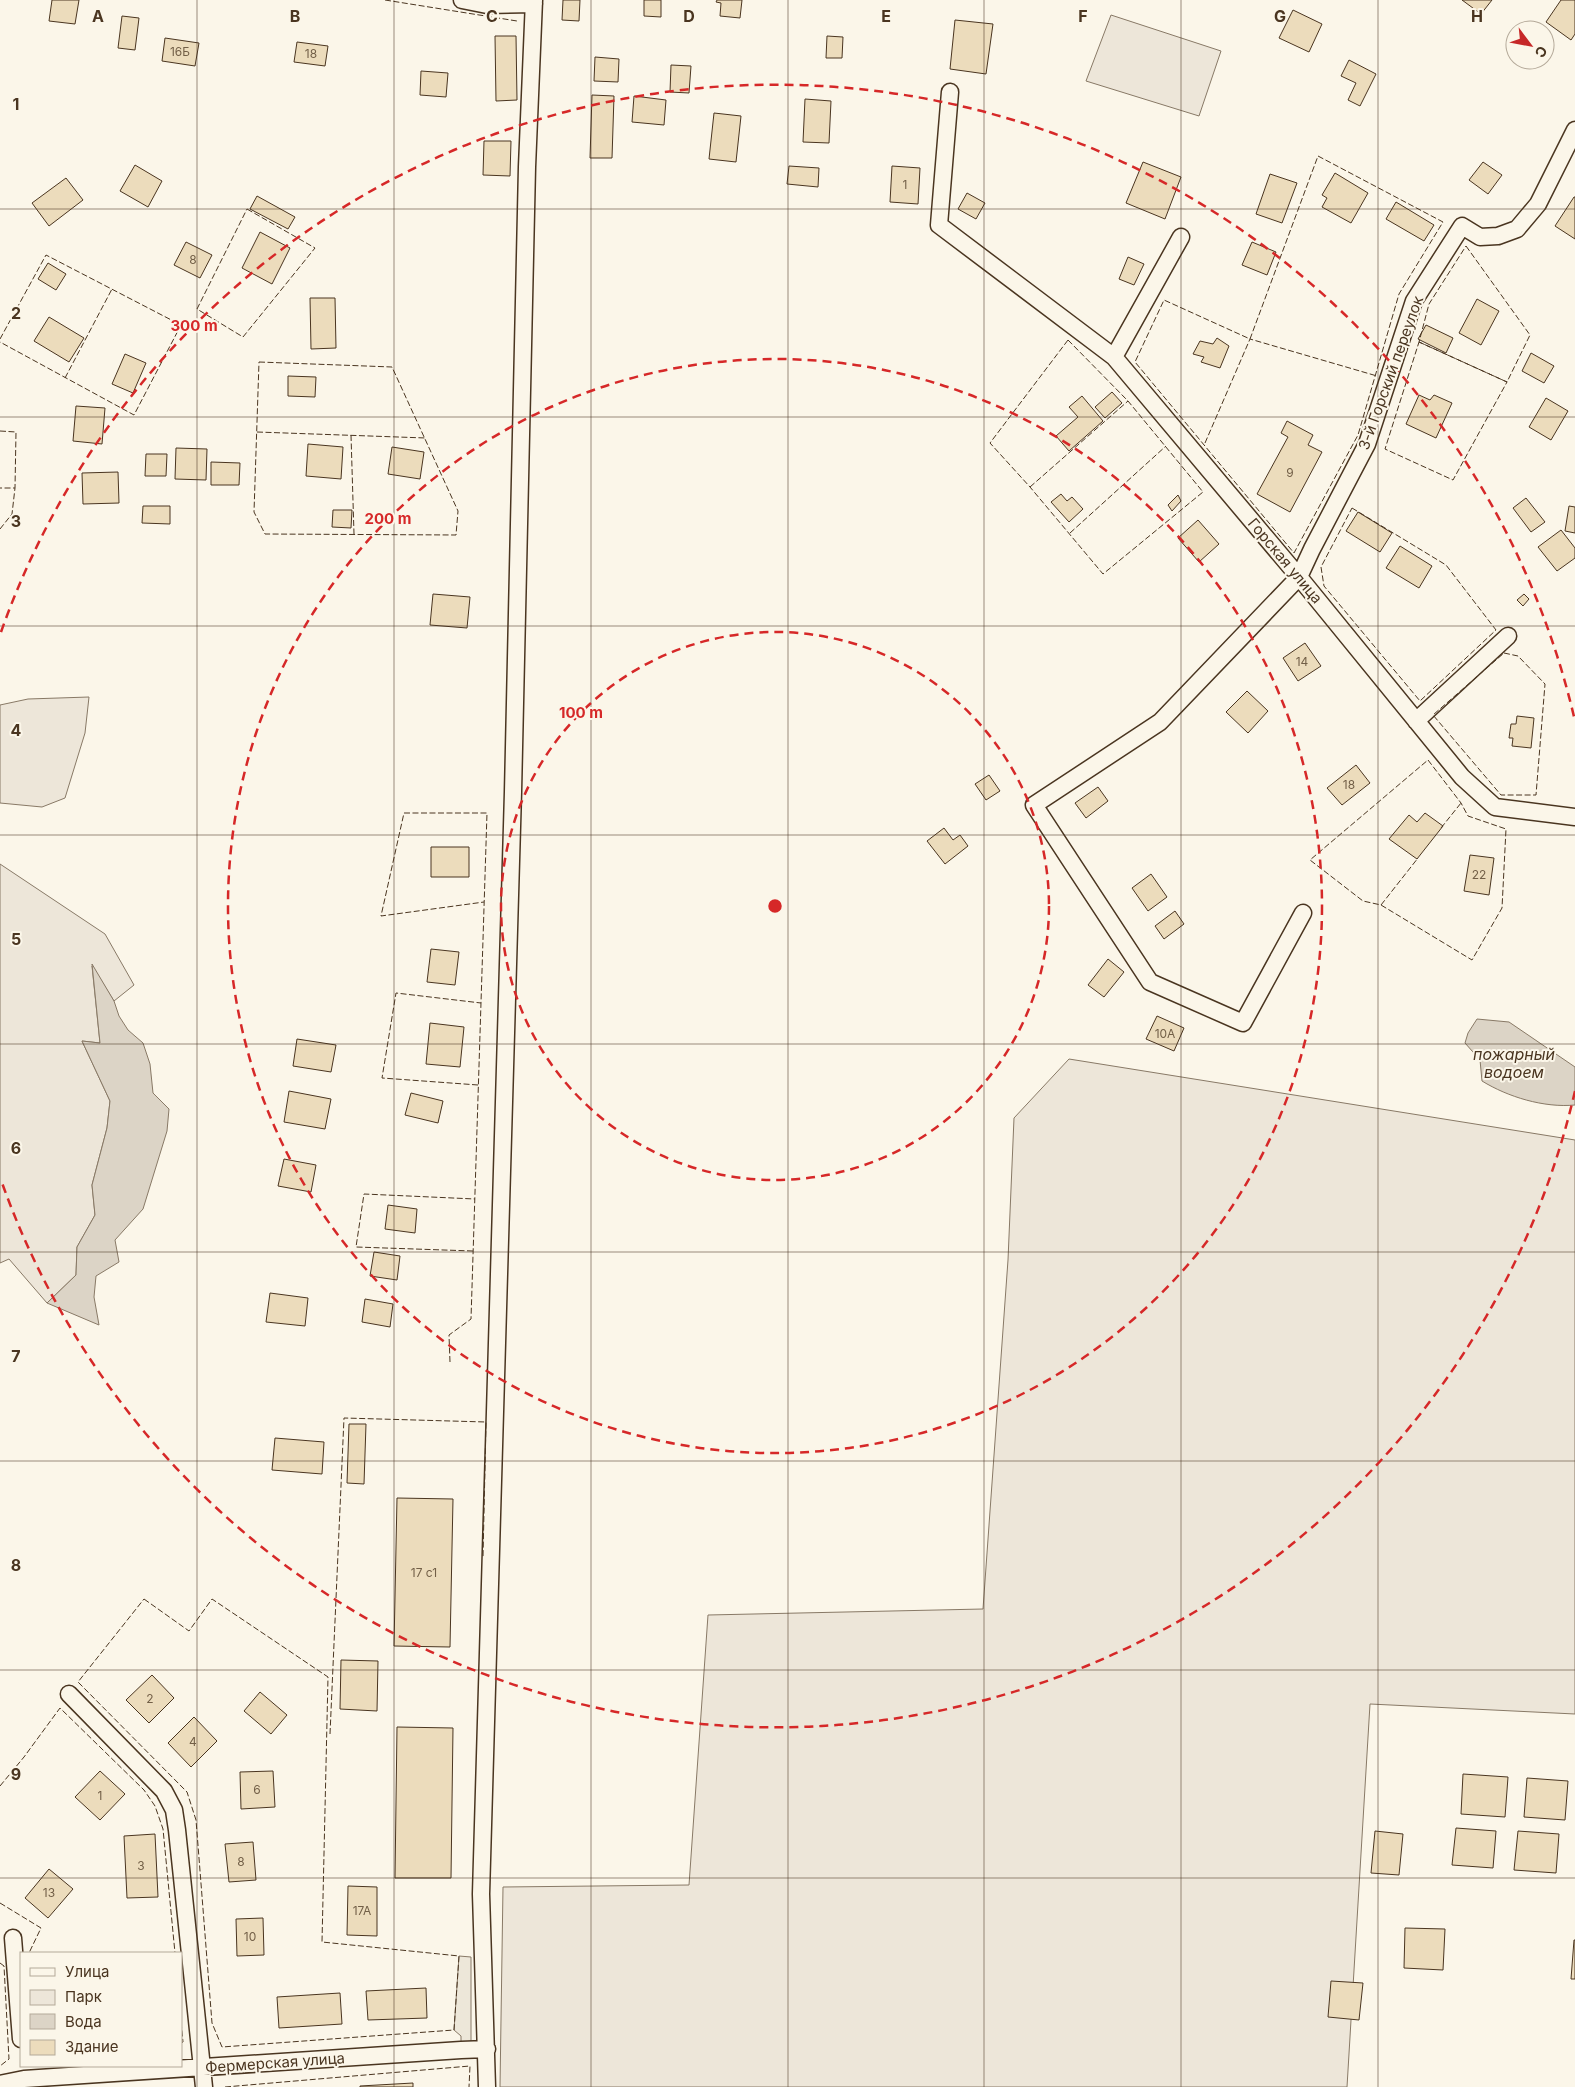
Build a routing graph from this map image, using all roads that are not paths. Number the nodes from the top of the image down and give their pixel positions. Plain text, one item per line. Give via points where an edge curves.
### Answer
1 (462, 0) edge
2 (534, 2) edge
3 (950, 92) dead end
4 (1575, 130) edge
5 (1181, 237) dead end
6 (1114, 357) junction
7 (1299, 577) junction
8 (1508, 636) dead end
9 (1416, 721) junction
10 (1575, 817) edge
11 (1303, 914) dead end
12 (69, 1694) dead end
13 (13, 1938) dead end
14 (20, 2026) edge
15 (487, 2049) junction
16 (203, 2068) junction
17 (24, 2073) edge
18 (0, 2084) edge
19 (204, 2087) edge
20 (487, 2087) edge

1 - 2 street via 487,5
2 - 15 street via 481,1894
3 - 6 street, Горская улица via 939,225
4 - 7 street, 3-й Горский переулок via 1538,204 1517,229 1498,236 1480,236 1462,226 1414,301 1367,444
5 - 6 street
6 - 7 street, Горская улица
7 - 9 street, Горская улица
7 - 11 street, 3-й Горский переулок via 1160,722 1034,805 1150,982 1243,1023
8 - 9 street
9 - 10 street, Горская улица via 1462,777 1495,808
12 - 16 street via 164,1791 174,1810
13 - 14 street
15 - 16 street, Фермерская улица
15 - 20 street
16 - 17 street, Фермерская улица
16 - 19 street
17 - 18 street, Фермерская улица

